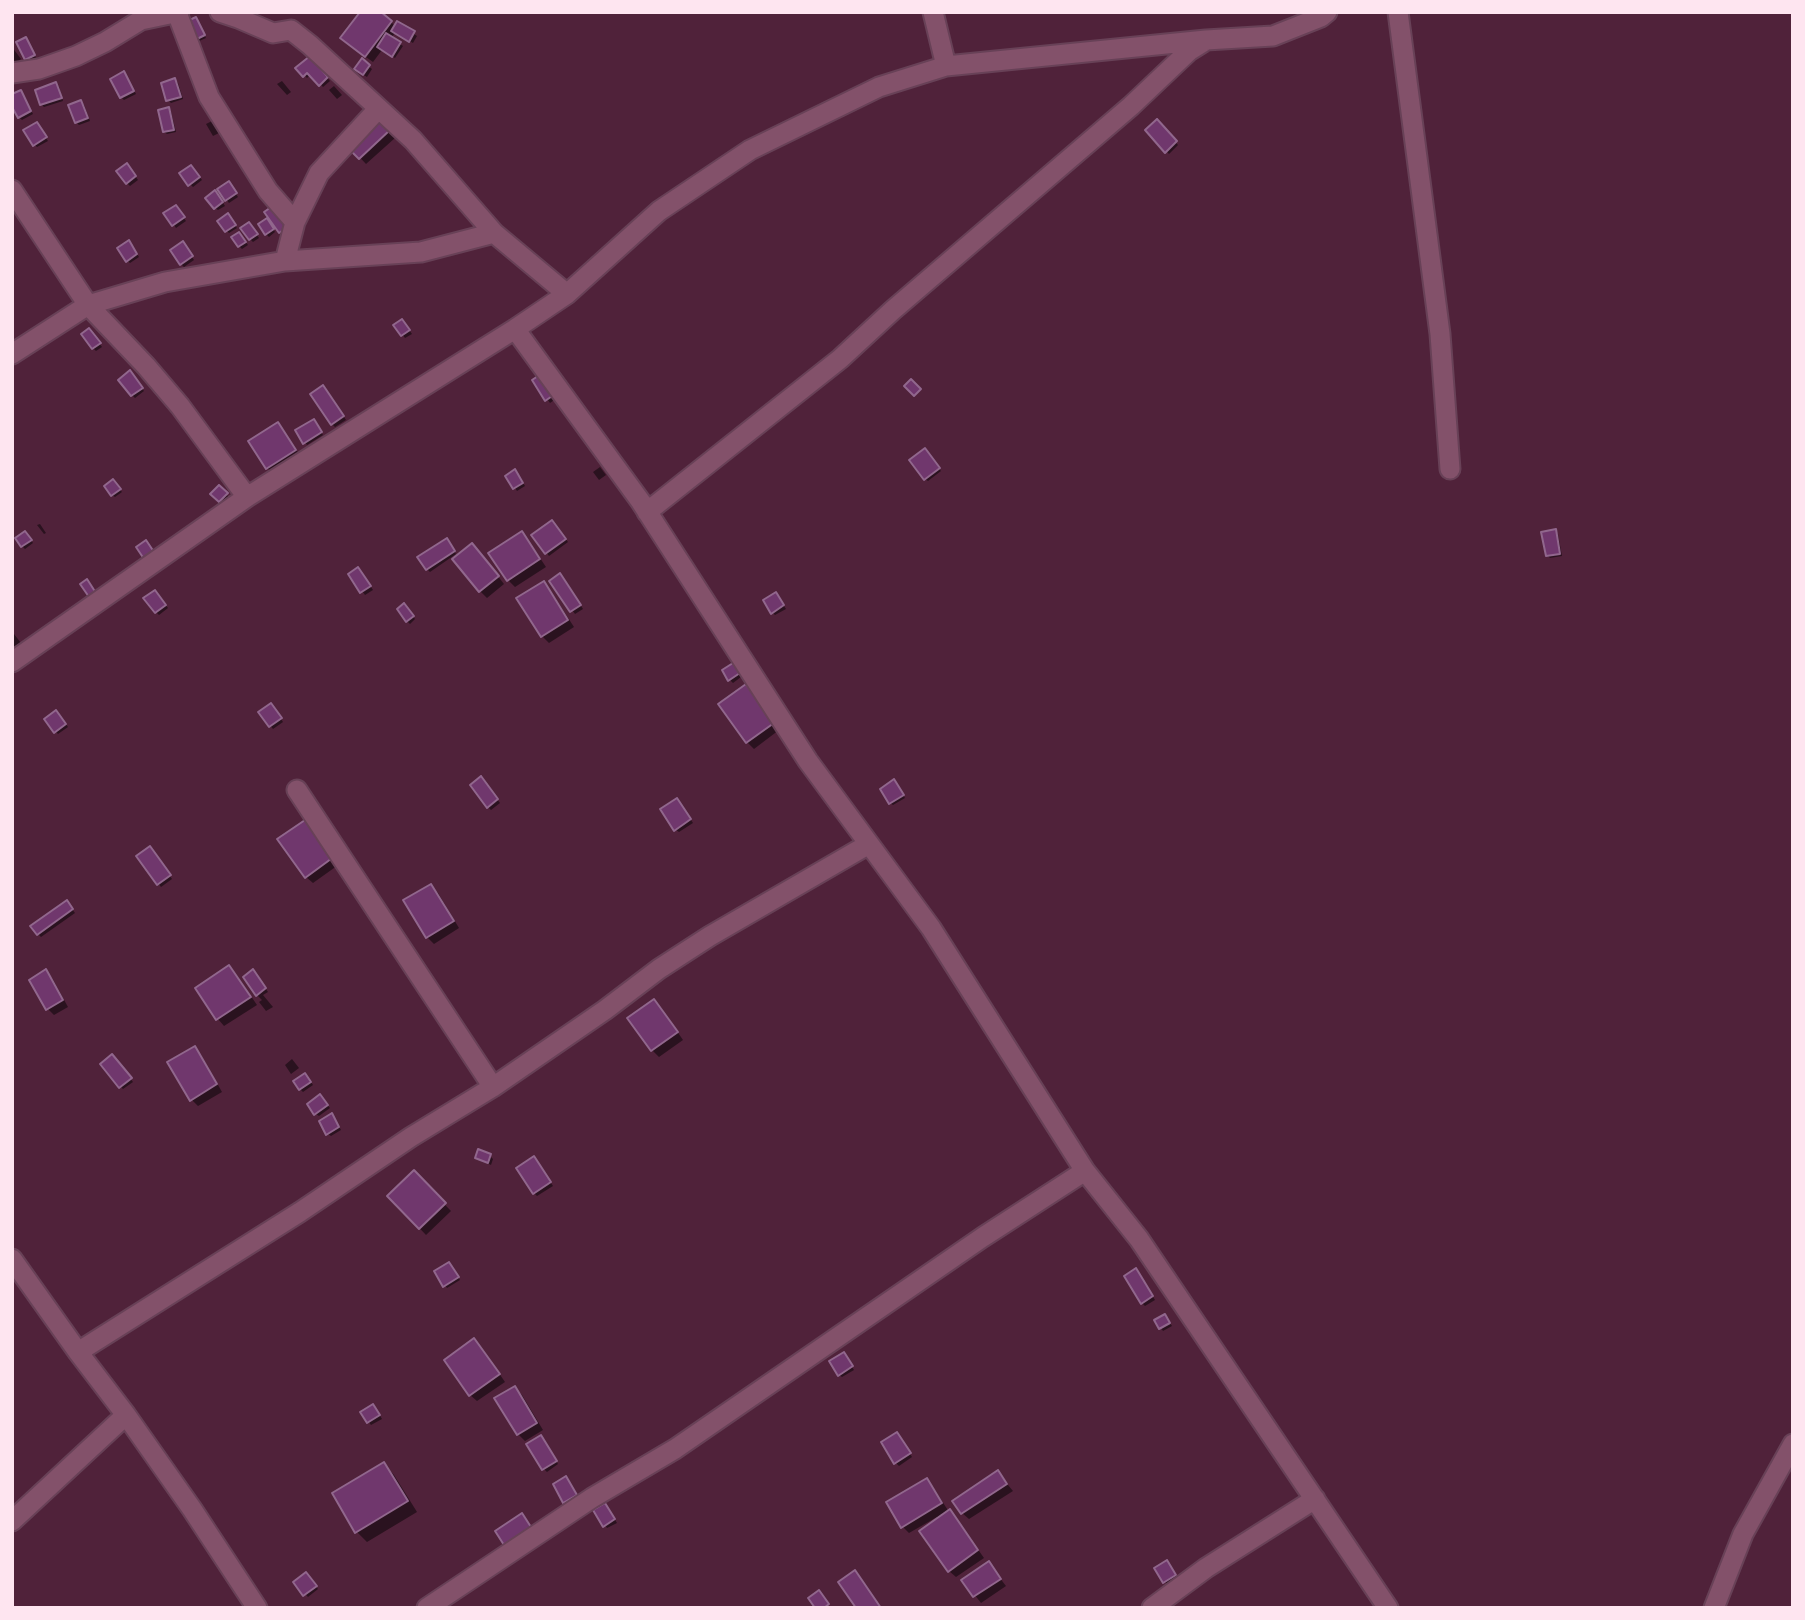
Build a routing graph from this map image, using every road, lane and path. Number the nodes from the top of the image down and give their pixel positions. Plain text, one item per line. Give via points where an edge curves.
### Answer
1 (178, 12) edge
2 (220, 12) edge
3 (933, 12) edge
4 (1327, 12) edge
5 (1398, 12) edge
6 (289, 21) edge
7 (1206, 40) junction
8 (946, 66) junction
9 (12, 73) edge
10 (378, 109) junction
11 (12, 190) edge
12 (295, 222) junction
13 (494, 233) junction
14 (285, 261) junction
15 (567, 294) junction
16 (88, 305) junction
17 (515, 328) junction
18 (12, 354) edge
19 (1450, 469) dead end
20 (247, 497) junction
21 (648, 512) junction
22 (12, 662) edge
23 (298, 790) dead end
24 (869, 844) junction
25 (493, 1087) junction
26 (1085, 1171) junction
27 (12, 1259) edge
28 (78, 1352) junction
29 (126, 1415) junction
30 (1793, 1444) edge
31 (1315, 1499) junction
32 (12, 1521) edge
33 (257, 1608) edge
34 (426, 1608) edge
35 (1152, 1608) edge
36 (1388, 1608) edge
37 (1714, 1608) edge

1 - 9 street via 141,20 76,57
1 - 12 street via 209,97 268,191
2 - 6 street via 273,33
3 - 8 street
4 - 7 street via 1273,36
5 - 19 street via 1440,334
6 - 10 street
7 - 8 street
7 - 21 street via 840,359
8 - 15 street via 879,87 750,150 659,211
10 - 12 street via 319,173
10 - 13 street via 413,140
11 - 16 street
12 - 14 street
13 - 14 street via 421,251
13 - 15 street
14 - 16 street via 165,282
15 - 17 street
16 - 18 street
16 - 20 street via 180,406
17 - 20 street
17 - 21 street
20 - 22 street
21 - 24 street via 808,761
23 - 25 street
24 - 25 street via 709,936
24 - 26 street via 930,928
25 - 28 street
26 - 31 street via 1139,1239
26 - 34 street via 675,1450 592,1498
27 - 28 street
28 - 29 street
29 - 32 street
29 - 33 street
30 - 37 street via 1743,1534
31 - 35 street
31 - 36 street

